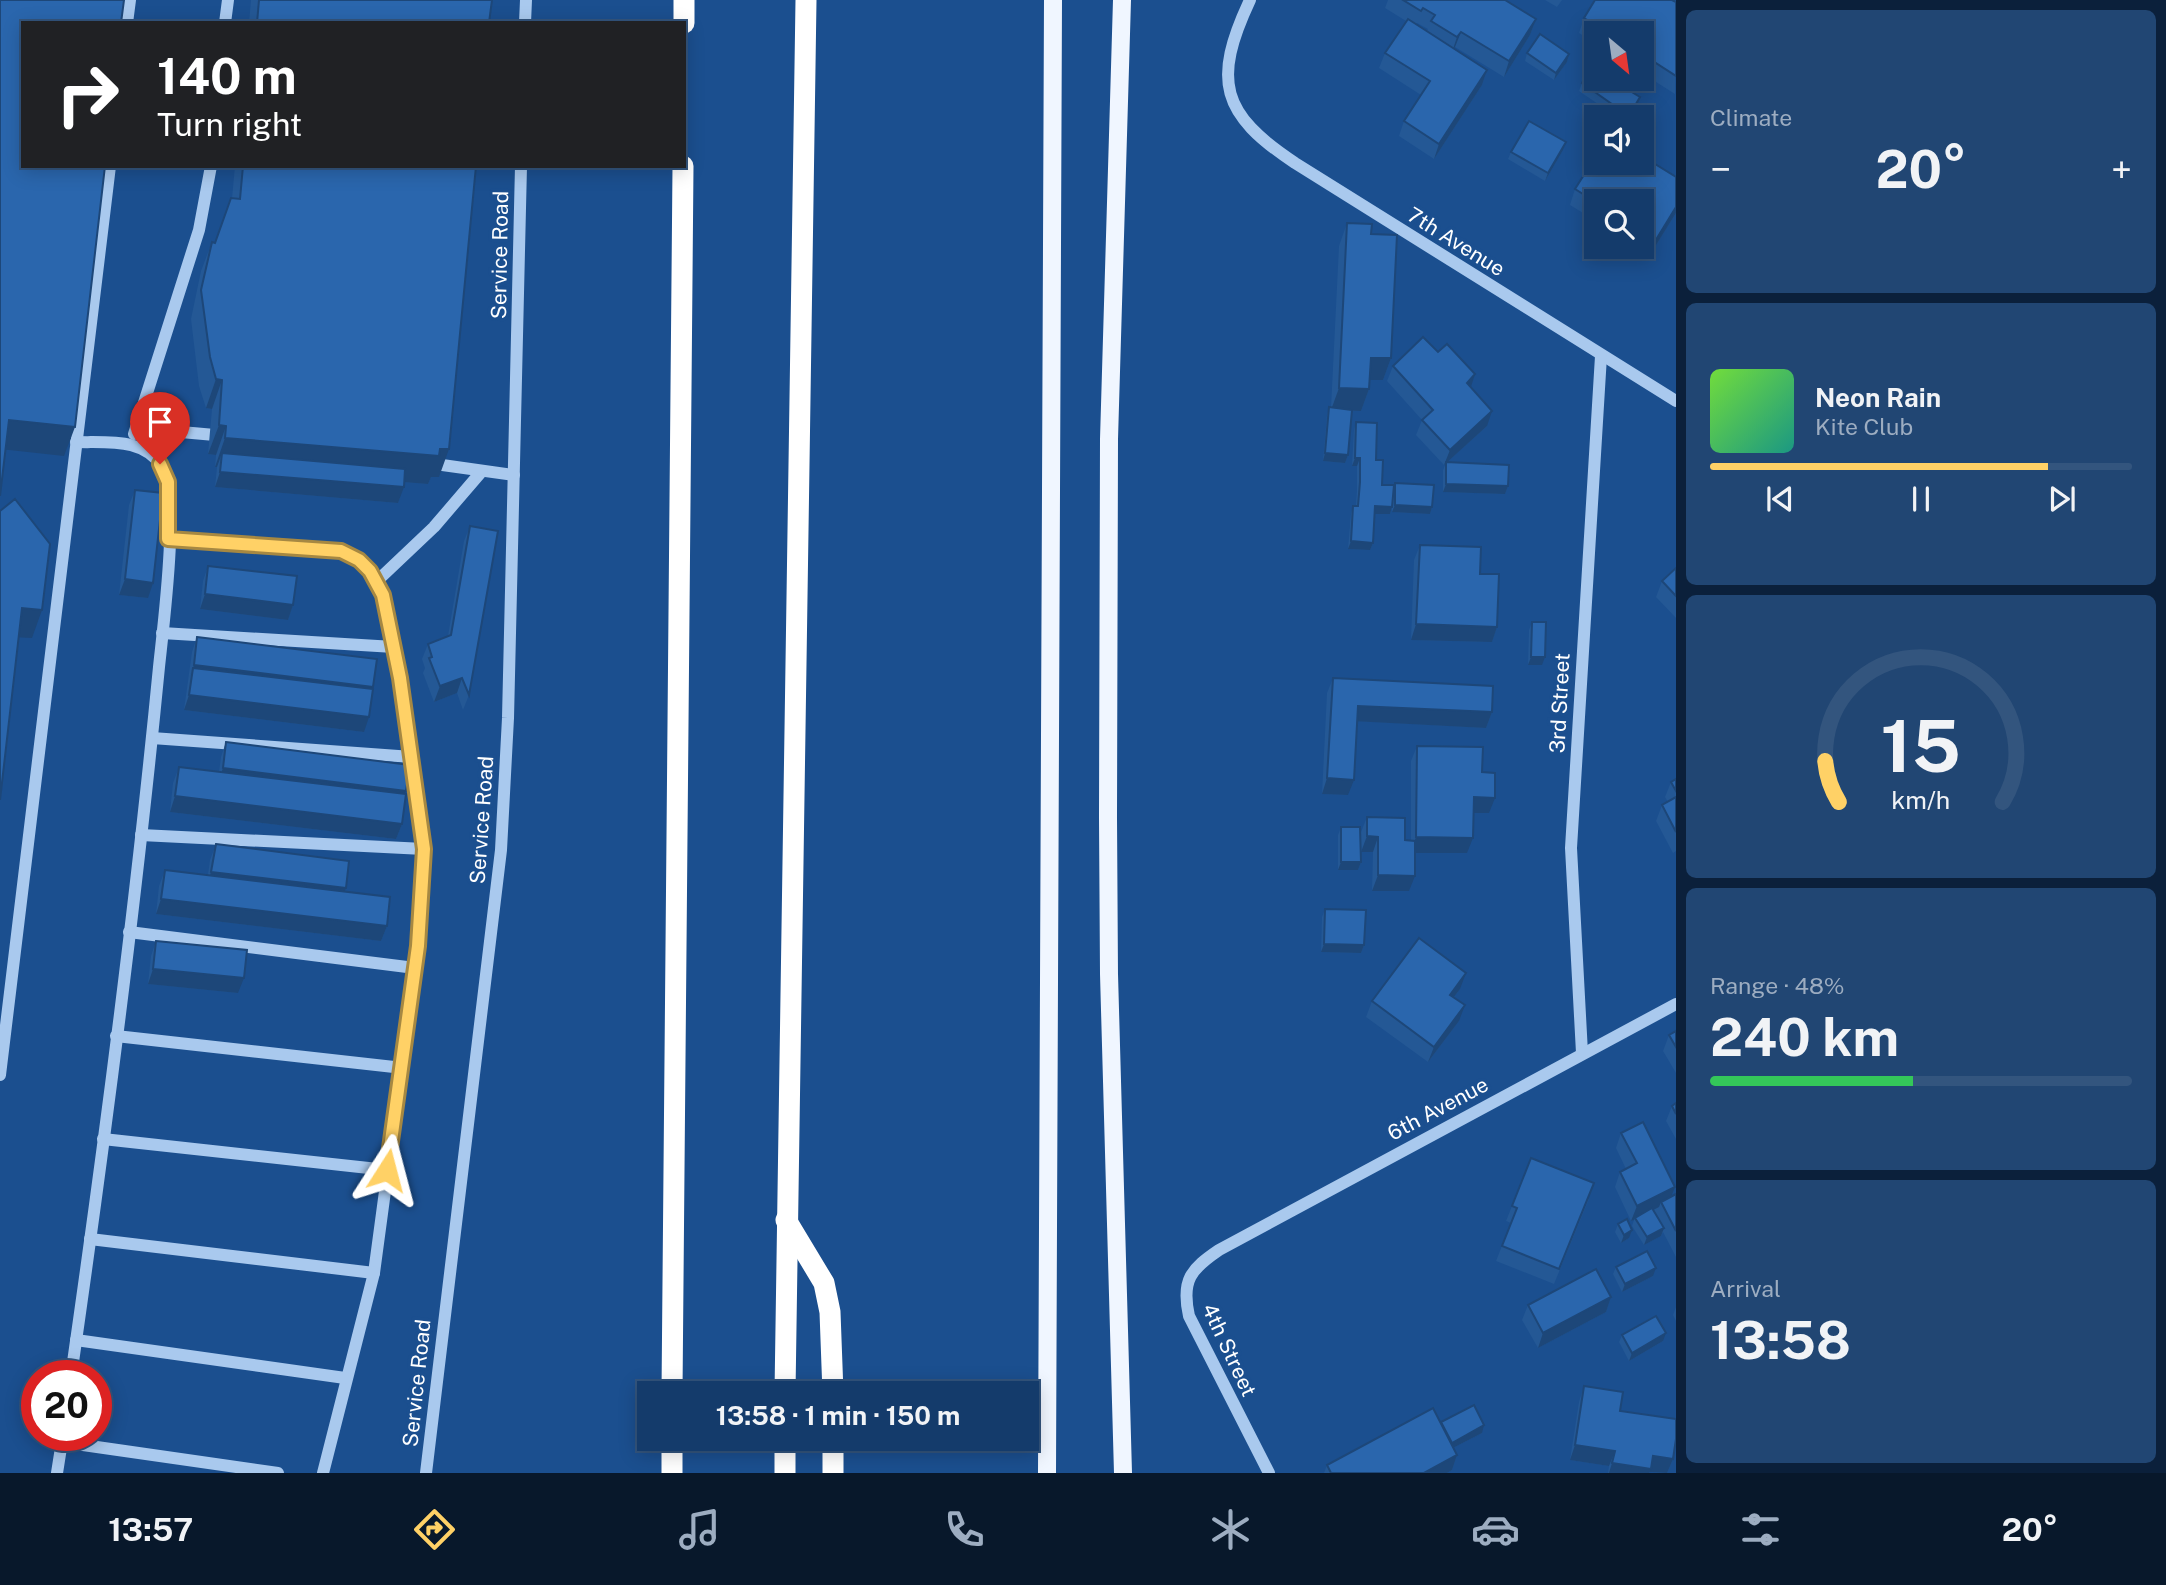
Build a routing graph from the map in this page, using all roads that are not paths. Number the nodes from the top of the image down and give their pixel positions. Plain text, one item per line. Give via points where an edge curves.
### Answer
1 (130, 0) edge
2 (228, 0) edge
3 (526, 0) edge
4 (684, 0) edge
5 (806, 0) edge
6 (1053, 0) edge
7 (1122, 0) edge
8 (1250, 0) edge
9 (128, 21) edge
10 (225, 21) edge
11 (525, 21) edge
12 (684, 21) edge
13 (110, 168) edge
14 (211, 168) edge
15 (521, 168) edge
16 (683, 168) edge
17 (1601, 356) junction
18 (1676, 401) edge
19 (136, 428) junction
20 (236, 437) edge
21 (76, 442) junction
22 (131, 444) junction
23 (414, 461) edge
24 (482, 471) junction
25 (514, 475) junction
26 (168, 539) junction
27 (377, 581) junction
28 (162, 633) junction
29 (394, 647) junction
30 (152, 738) junction
31 (412, 757) junction
32 (141, 835) junction
33 (424, 849) junction
34 (129, 932) junction
35 (415, 968) junction
36 (1676, 1004) edge
37 (116, 1036) junction
38 (1582, 1053) junction
39 (403, 1068) junction
40 (0, 1074) edge
41 (103, 1139) junction
42 (387, 1170) junction
43 (786, 1220) junction
44 (90, 1239) junction
45 (1219, 1250) joint
46 (373, 1273) junction
47 (76, 1340) junction
48 (73, 1360) edge
49 (345, 1378) junction
50 (673, 1381) edge
51 (785, 1381) edge
52 (833, 1381) edge
53 (112, 1446) edge
54 (60, 1451) edge
55 (672, 1451) edge
56 (785, 1451) edge
57 (833, 1451) edge
58 (1123, 1467) edge
59 (1047, 1468) edge
60 (57, 1473) edge
61 (278, 1473) edge
62 (323, 1473) edge
63 (426, 1473) edge
64 (672, 1473) edge
65 (785, 1473) edge
66 (833, 1473) edge
67 (1269, 1473) edge

1 - 9 street
2 - 10 street
3 - 11 street
4 - 12 highway
5 - 43 highway
6 - 59 main road
7 - 58 main road via 1109,439 1108,831
8 - 17 street, 7th Avenue via 1236,30 1229,78 1230,99 1248,127 1268,145
13 - 21 street
14 - 19 street via 199,230
15 - 25 street, Service Road
16 - 50 highway
17 - 18 street, 7th Avenue
17 - 38 street, 3rd Street via 1571,848
19 - 20 street
19 - 22 street
21 - 22 street
21 - 40 street
22 - 26 street via 155,458 168,482
23 - 24 street
24 - 25 street
24 - 27 street via 434,527
25 - 63 street, Service Road via 501,850
26 - 27 street via 341,551 359,560
26 - 28 street
27 - 29 street
28 - 29 street
28 - 30 street
29 - 31 street
30 - 31 street
30 - 32 street
31 - 33 street
32 - 33 street
32 - 34 street
33 - 35 street
34 - 35 street
34 - 37 street
35 - 39 street
36 - 38 street, 6th Avenue
37 - 39 street
37 - 41 street
38 - 45 street, 6th Avenue
39 - 42 street
41 - 42 street
41 - 44 street
42 - 46 street
43 - 51 highway
43 - 52 highway via 824,1283
44 - 46 street
44 - 47 street
45 - 67 street, 4th Street via 1193,1270 1185,1300 1211,1363
46 - 49 street
47 - 48 street
47 - 49 street
49 - 62 street
53 - 61 street
54 - 60 street
55 - 64 highway
56 - 65 highway
57 - 66 highway

